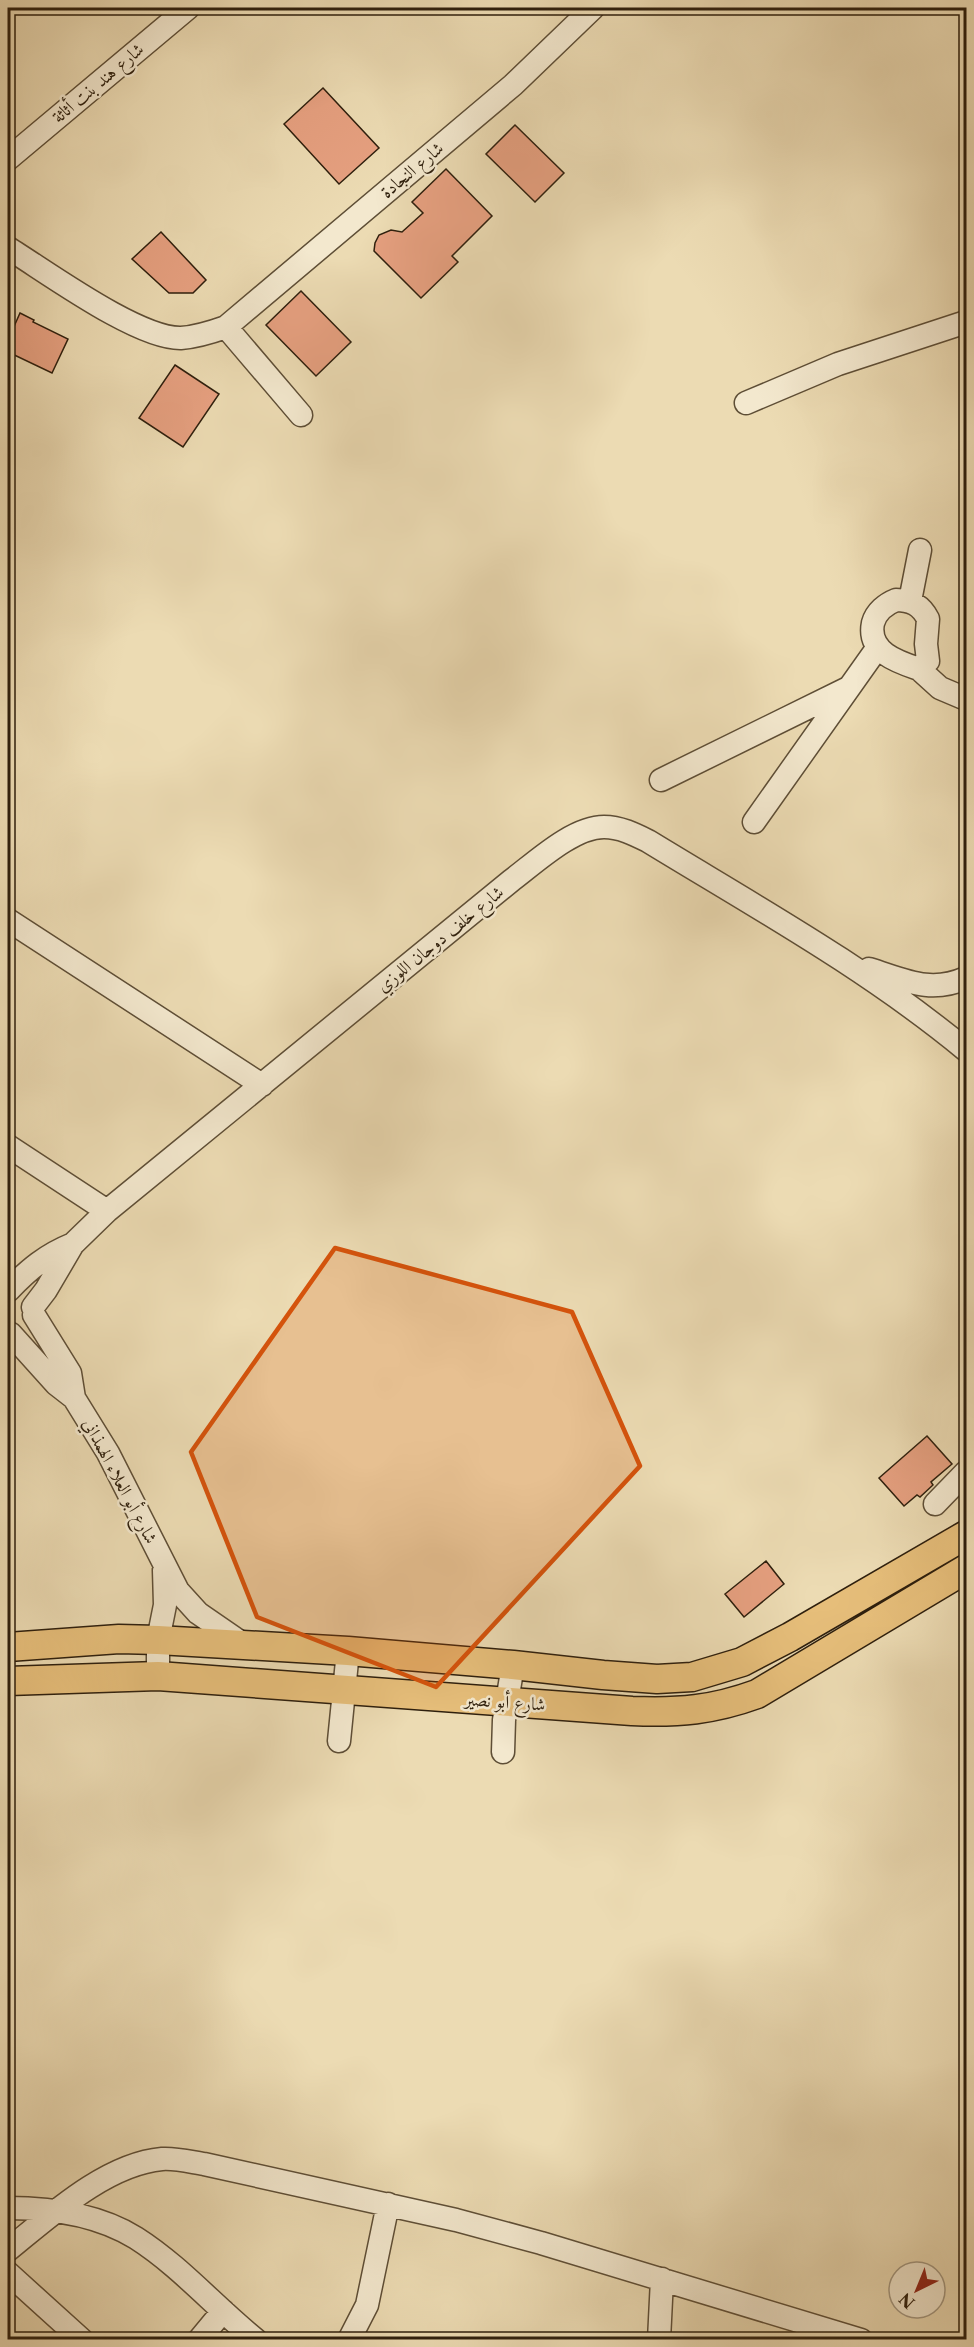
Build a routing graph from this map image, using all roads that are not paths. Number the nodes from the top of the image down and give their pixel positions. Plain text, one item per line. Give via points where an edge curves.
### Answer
1 (587, 10) edge
2 (177, 11) edge
3 (8, 159) edge
4 (8, 248) edge
5 (966, 322) edge
6 (226, 327) junction
7 (746, 403) dead end
8 (301, 415) dead end
9 (920, 550) dead end
10 (910, 601) junction
11 (878, 647) junction
12 (919, 669) junction
13 (849, 688) junction
14 (966, 699) edge
15 (661, 780) dead end
16 (754, 822) dead end
17 (8, 920) edge
18 (845, 961) junction
19 (966, 978) edge
20 (966, 1050) edge
21 (262, 1085) junction
22 (8, 1146) edge
23 (107, 1212) junction
24 (73, 1244) junction
25 (8, 1290) edge
26 (33, 1311) junction
27 (9, 1334) edge
28 (74, 1398) junction
29 (966, 1472) edge
30 (934, 1504) dead end
31 (966, 1535) edge
32 (165, 1566) junction
33 (966, 1569) edge
34 (158, 1640) junction
35 (243, 1644) junction
36 (8, 1647) edge
37 (348, 1651) junction
38 (513, 1665) junction
39 (158, 1676) junction
40 (8, 1681) edge
41 (343, 1688) junction
42 (508, 1703) junction
43 (339, 1741) dead end
44 (503, 1752) dead end
45 (388, 2204) junction
46 (8, 2208) edge
47 (58, 2211) junction
48 (8, 2250) edge
49 (8, 2273) edge
50 (662, 2279) junction
51 (223, 2311) junction
52 (82, 2340) edge
53 (200, 2340) edge
54 (256, 2340) edge
55 (349, 2340) edge
56 (659, 2340) edge
57 (861, 2340) edge

1 - 6 street, شارع النجادة via 513,85
2 - 3 street, شارع هند بنت أثاثة
4 - 6 street via 152,333 180,338
5 - 7 street via 838,364
6 - 8 street
9 - 10 street
10 - 11 street via 896,600 879,612 873,626
10 - 12 street via 928,619 928,661
11 - 12 street via 892,659
11 - 13 street
12 - 14 street via 940,688
13 - 15 street
13 - 16 street
17 - 21 street
18 - 19 street, شارع خلف دوجان اللوزي via 919,985 935,987
18 - 20 street, شارع خلف دوجان اللوزي via 921,1013
18 - 21 street, شارع خلف دوجان اللوزي via 648,840 624,830 585,830 512,880
21 - 23 street, شارع خلف دوجان اللوزي
22 - 23 street
23 - 24 street, شارع خلف دوجان اللوزي
24 - 25 street, شارع خلف دوجان اللوزي via 38,1262
24 - 26 street, شارع خلف دوجان اللوزي
25 - 26 street via 24,1294
26 - 27 street, شارع خلف دوجان اللوزي via 26,1329
26 - 28 street, شارع أبو العلاء الهمذاني via 70,1373
27 - 28 street, شارع أبو العلاء الهمذاني
28 - 32 street, شارع أبو العلاء الهمذاني via 108,1453
29 - 30 street
31 - 38 main road, شارع أبو نصير via 790,1637 713,1672 657,1678
32 - 34 street, شارع أبو العلاء الهمذاني via 165,1605
32 - 35 street, شارع أبو العلاء الهمذاني via 178,1592 191,1606
33 - 42 main road, شارع أبو نصير via 802,1669 757,1694 727,1705 664,1713
34 - 35 main road, شارع أبو نصير
34 - 36 main road, شارع أبو نصير
34 - 39 street, شارع أبو العلاء الهمذاني
35 - 37 main road, شارع أبو نصير
37 - 38 main road, شارع أبو نصير
37 - 41 street
38 - 42 street
39 - 40 main road, شارع أبو نصير
39 - 41 main road, شارع أبو نصير
41 - 42 main road, شارع أبو نصير
41 - 43 street
42 - 44 street
45 - 47 street via 165,2159 118,2170
45 - 50 street
45 - 55 street via 367,2305
46 - 47 street
47 - 48 street
47 - 51 street via 113,2226 137,2238
49 - 52 street
50 - 56 street
50 - 57 street
51 - 53 street
51 - 54 street

